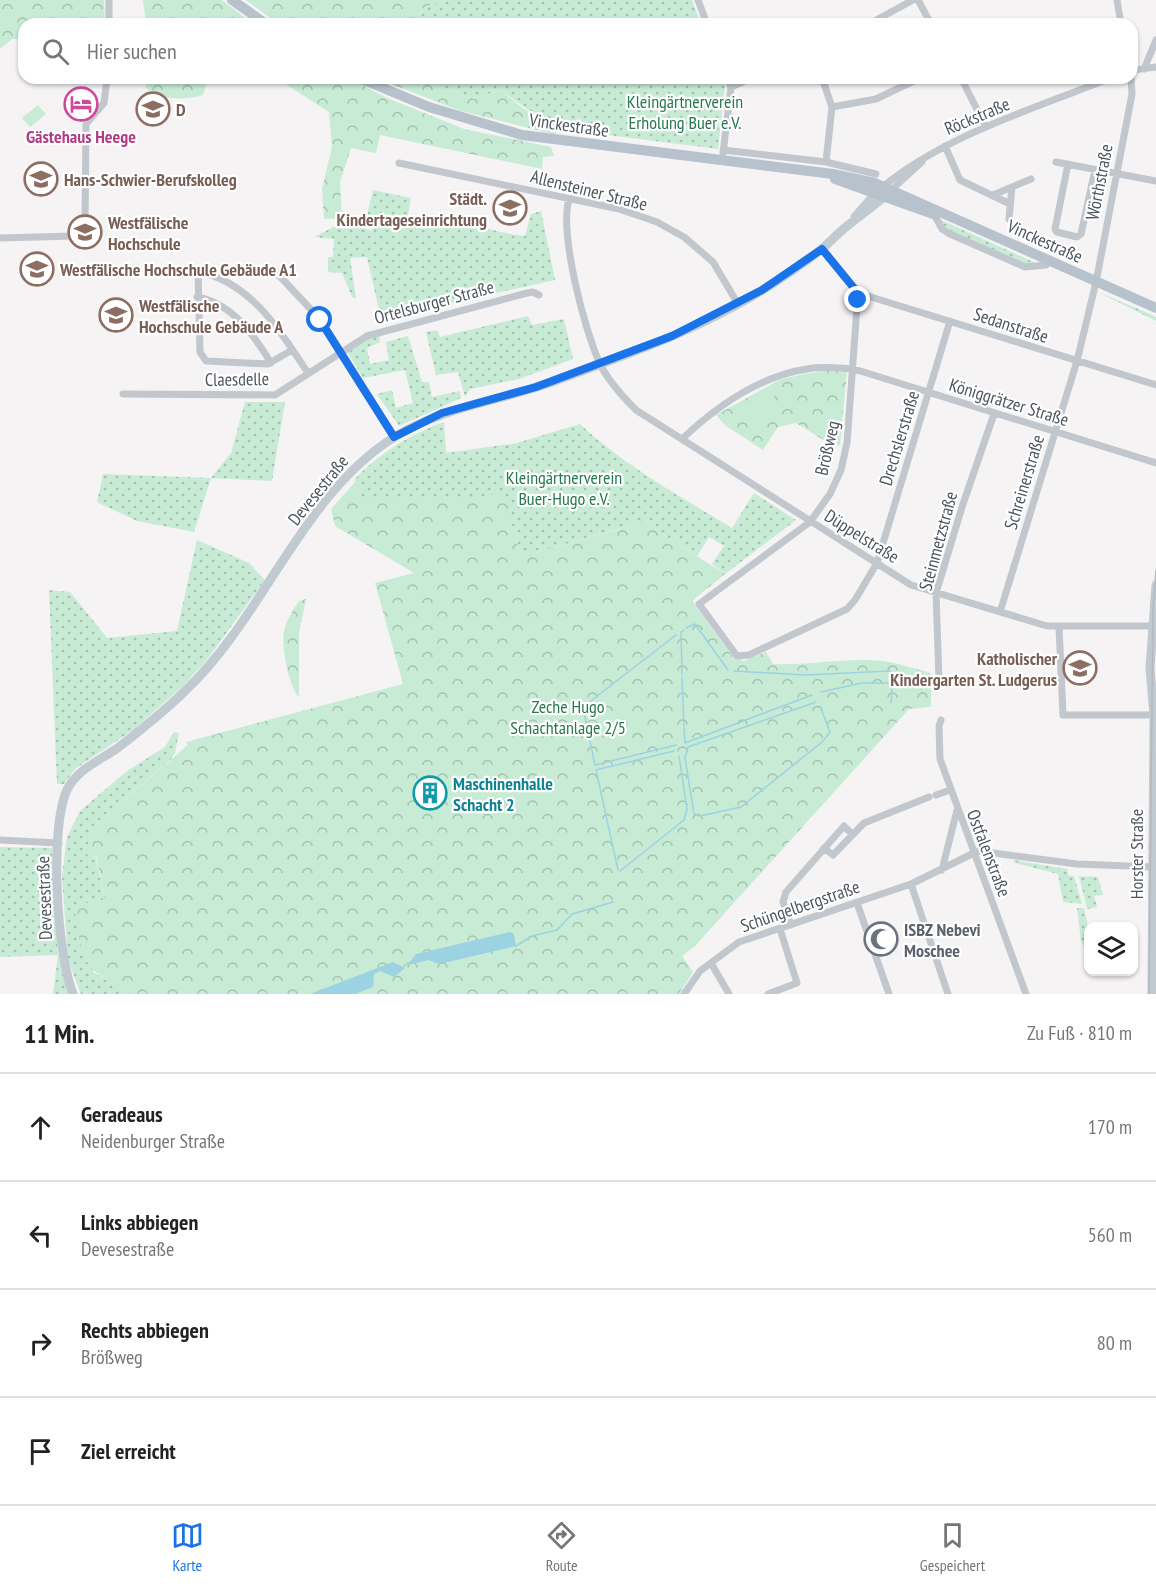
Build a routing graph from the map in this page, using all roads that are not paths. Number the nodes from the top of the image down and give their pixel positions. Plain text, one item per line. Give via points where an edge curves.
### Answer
1 (109, 0) edge
2 (232, 0) edge
3 (698, 0) edge
4 (916, 0) edge
5 (1117, 0) edge
6 (109, 18) edge
7 (258, 18) edge
8 (705, 18) edge
9 (881, 18) edge
10 (927, 18) edge
11 (1120, 18) edge
12 (1156, 40) edge
13 (1144, 66) junction
14 (1138, 67) edge
15 (1155, 67) edge
16 (106, 84) edge
17 (373, 84) edge
18 (730, 84) edge
19 (738, 84) edge
20 (824, 84) edge
21 (907, 84) edge
22 (964, 84) edge
23 (1095, 84) edge
24 (1133, 84) edge
25 (731, 87) junction
26 (832, 107) junction
27 (986, 127) junction
28 (945, 146) junction
29 (723, 150) junction
30 (722, 161) junction
31 (826, 162) junction
32 (1056, 162) dead end
33 (399, 163) dead end
34 (1068, 164) junction
35 (1095, 170) junction
36 (876, 174) dead end
37 (1116, 174) junction
38 (1030, 179) dead end
39 (1156, 181) edge
40 (1012, 187) junction
41 (885, 191) junction
42 (993, 195) junction
43 (569, 199) junction
44 (1010, 204) junction
45 (1009, 219) dead end
46 (0, 238) edge
47 (822, 249) junction
48 (274, 270) dead end
49 (1094, 284) junction
50 (858, 293) junction
51 (539, 295) dead end
52 (197, 297) junction
53 (738, 304) junction
54 (1156, 308) edge
55 (1156, 315) edge
56 (950, 321) junction
57 (292, 350) junction
58 (339, 351) junction
59 (1077, 361) junction
60 (271, 363) junction
61 (600, 364) junction
62 (854, 369) junction
63 (308, 373) junction
64 (1156, 385) edge
65 (928, 393) junction
66 (123, 394) dead end
67 (994, 414) junction
68 (1055, 433) junction
69 (394, 437) junction
70 (682, 439) junction
71 (1156, 463) edge
72 (810, 522) junction
73 (877, 563) junction
74 (1156, 585) edge
75 (936, 593) junction
76 (699, 604) joint
77 (999, 612) junction
78 (1059, 627) junction
79 (1156, 627) edge
80 (939, 680) dead end
81 (1156, 696) edge
82 (1154, 715) junction
83 (941, 720) dead end
84 (950, 790) junction
85 (957, 810) junction
86 (852, 834) junction
87 (0, 840) edge
88 (59, 843) junction
89 (824, 848) junction
90 (974, 854) junction
91 (942, 870) junction
92 (1154, 872) edge
93 (911, 884) junction
94 (857, 903) junction
95 (791, 925) junction
96 (780, 929) junction
97 (711, 963) junction
98 (772, 993) edge
99 (73, 994) edge
100 (684, 994) edge
101 (729, 994) edge
102 (889, 994) edge
103 (948, 994) edge
104 (1026, 994) edge
105 (1152, 994) edge

1 - 6 street
2 - 7 main road
3 - 8 street
4 - 9 street
4 - 10 street
5 - 11 street
12 - 13 street
13 - 14 street
13 - 15 street
16 - 46 street via 104,103 86,124 85,228 74,236
17 - 30 main road, Vinckestraße via 429,107 510,132
18 - 25 street
19 - 25 street
20 - 26 street
21 - 26 street via 876,99
22 - 27 street
23 - 27 street, Röckstraße
24 - 37 street, Wörthstraße
25 - 29 street
26 - 31 street
27 - 28 street, Röckstraße
28 - 41 street, Röckstraße via 912,164
28 - 42 street via 960,180
29 - 30 street
29 - 31 street
30 - 41 main road, Vinckestraße via 852,176
31 - 36 street
32 - 34 street
33 - 43 street, Allensteiner Straße
34 - 35 street
34 - 35 street via 1055,229 1068,235 1081,234
35 - 37 street
37 - 39 street
37 - 49 street, Wörthstraße
38 - 40 street
40 - 42 street
40 - 44 street
41 - 47 street, Devesestraße
41 - 49 main road, Vinckestraße
41 - 49 main road, Vinckestraße
42 - 44 street
43 - 53 street, Allensteiner Straße via 632,213 676,232 713,262
43 - 61 street, Düppelstraße via 568,229 575,281
44 - 45 street
47 - 50 street
47 - 53 street, Devesestraße
48 - 58 street via 317,316
49 - 54 main road, Vinckestraße
49 - 55 main road, Vinckestraße
49 - 59 street, Wörthstraße
50 - 56 street, Sedanstraße
50 - 62 street, Brößweg
51 - 58 street, Ortelsburger Straße via 533,292 389,328
52 - 57 street via 198,272 231,285 266,310
52 - 60 street via 215,303 240,320
52 - 60 street via 201,355 206,361
53 - 61 street, Devesestraße via 672,336
56 - 59 street, Sedanstraße
56 - 65 street, Drechslerstraße
57 - 60 street
57 - 63 street
58 - 63 street, Claesdelle
58 - 69 street
59 - 64 street, Sedanstraße
59 - 68 street, Schreinerstraße
61 - 69 street, Devesestraße via 536,387 442,413
61 - 70 street, Düppelstraße via 618,392 636,410
62 - 65 street, Königgrätzer Straße
62 - 70 street, Königgrätzer Straße via 810,368 783,375 730,401
62 - 72 street, Brößweg via 843,463 831,494
63 - 66 street, Claesdelle via 270,395
65 - 67 street, Königgrätzer Straße
65 - 73 street, Drechslerstraße
67 - 68 street, Königgrätzer Straße
67 - 75 street, Steinmetzstraße
68 - 71 street, Königgrätzer Straße
68 - 77 street, Schreinerstraße
69 - 88 street, Devesestraße via 369,455 335,490 247,618 188,689 118,748 76,777 64,796
70 - 72 street, Düppelstraße
72 - 73 street, Düppelstraße
72 - 76 street, Brößweg
73 - 75 street, Düppelstraße via 911,585
73 - 76 street, Drechslerstraße via 847,609 743,657 735,653
74 - 79 street, Horster Straße
75 - 77 street, Düppelstraße
75 - 80 street, Steinmetzstraße
77 - 78 street, Düppelstraße
78 - 79 street, Düppelstraße
78 - 82 street via 1063,715
79 - 82 street, Horster Straße via 1151,633 1150,658
81 - 82 street, Horster Straße
82 - 92 street, Horster Straße
83 - 84 street, Ostfalenstraße via 940,759
84 - 85 street, Ostfalenstraße
84 - 86 street via 881,814 864,822
85 - 90 street, Ostfalenstraße
85 - 91 street
86 - 89 street via 833,855
86 - 89 street via 844,826
87 - 88 street
88 - 99 street, Devesestraße via 64,973
89 - 95 street via 784,895
90 - 91 street, Schüngelbergstraße
90 - 92 street, Schüngelbergstraße via 984,850
90 - 104 street, Ostfalenstraße
91 - 93 street, Schüngelbergstraße
92 - 105 street, Horster Straße
93 - 94 street, Schüngelbergstraße
93 - 103 street
94 - 95 street, Schüngelbergstraße
94 - 102 street
95 - 96 street, Schüngelbergstraße
96 - 97 street, Schüngelbergstraße via 739,942
96 - 98 street via 797,981 794,986
97 - 100 street, Schüngelbergstraße
97 - 101 street

